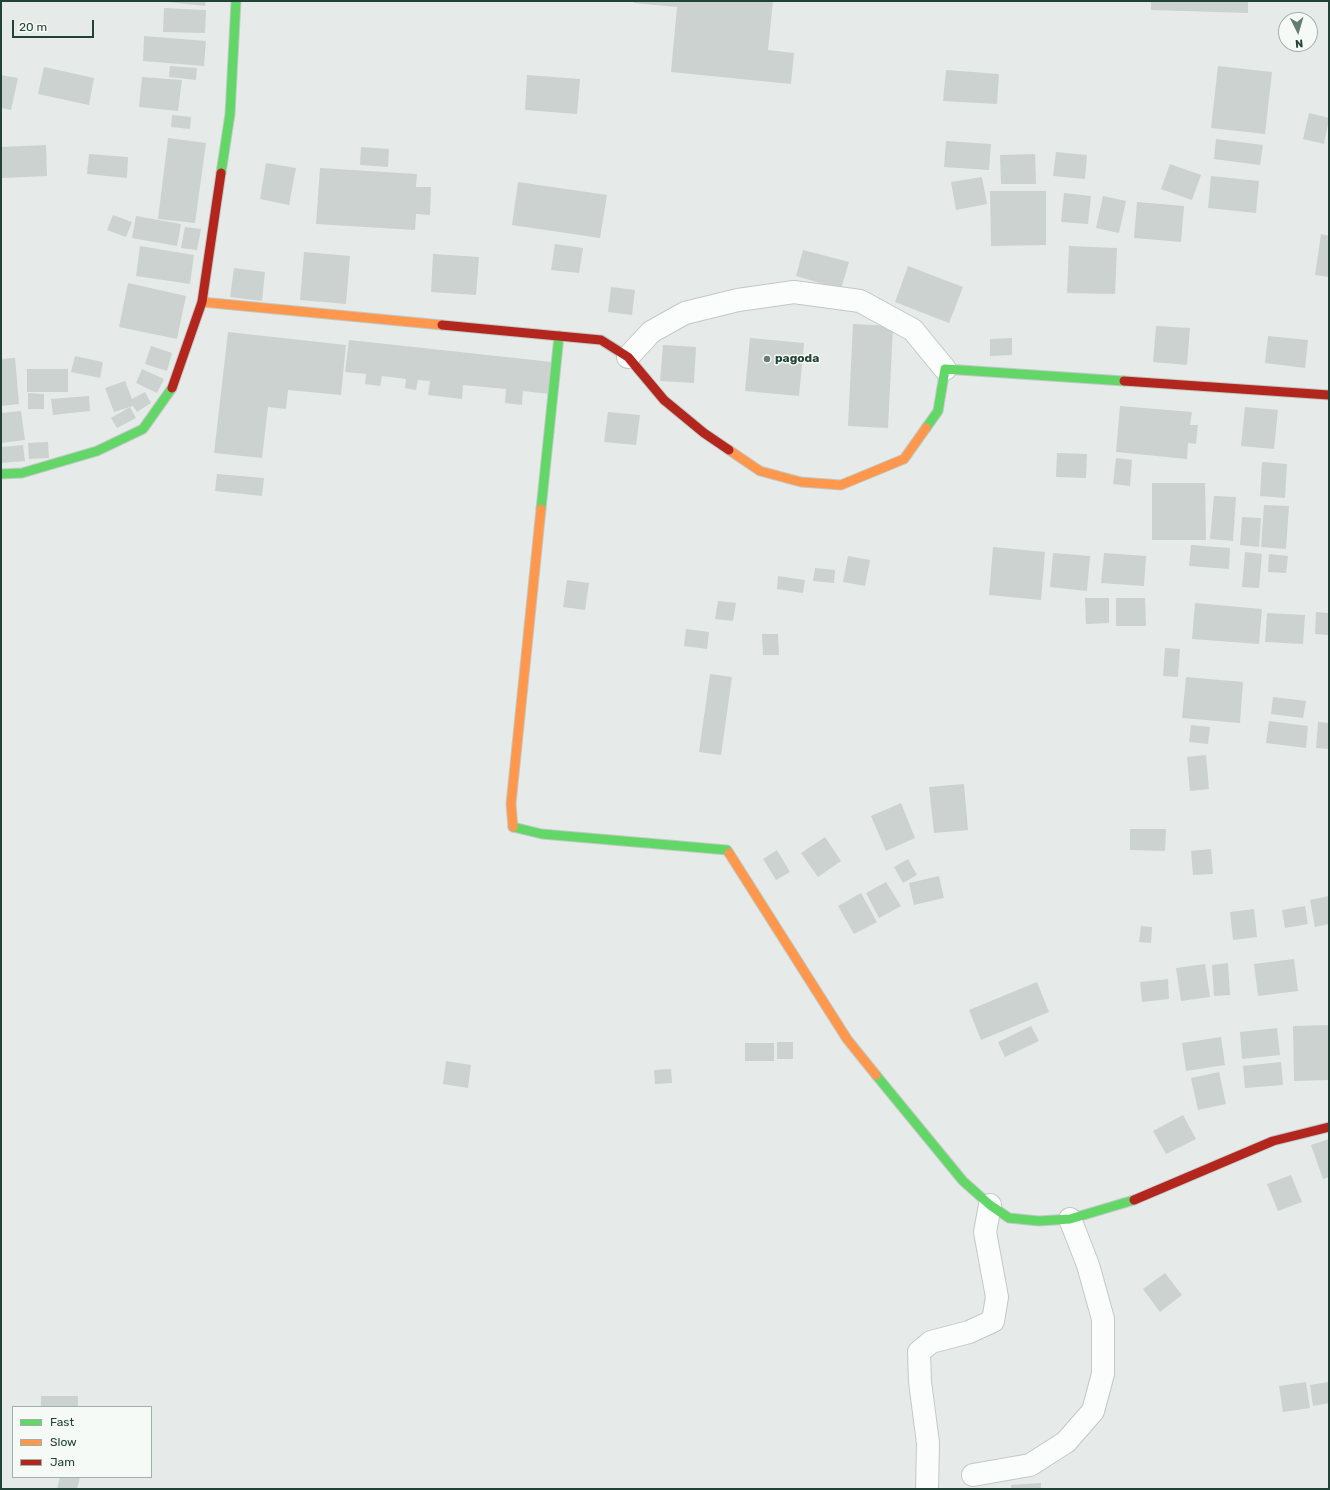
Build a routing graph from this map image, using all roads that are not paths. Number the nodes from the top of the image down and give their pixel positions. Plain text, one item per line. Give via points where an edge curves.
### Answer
1 (236, 1) edge
2 (202, 302) junction
3 (559, 336) junction
4 (628, 357) junction
5 (945, 369) junction
6 (1329, 395) edge
7 (1, 474) edge
8 (1329, 1127) edge
9 (990, 1205) junction
10 (1070, 1219) junction
11 (973, 1475) dead end
12 (927, 1489) edge

1 - 2 street via 230,114
2 - 3 street
2 - 7 street via 174,385 143,429 97,451 22,473
3 - 4 street via 601,340
3 - 9 street via 511,804 513,827 542,834 727,850 847,1039 962,1181
4 - 5 street via 651,332 685,313 738,300 794,292 860,301 913,330
4 - 5 street via 664,400 704,433 760,471 801,482 841,485 904,459 938,412
5 - 6 street
8 - 10 street via 1273,1141 1125,1204
9 - 10 street via 1009,1218 1039,1221
9 - 12 street via 985,1232 997,1297 992,1321 969,1332 931,1342 919,1352 928,1443
10 - 11 street via 1088,1266 1103,1320 1103,1374 1092,1410 1066,1442 1030,1464

